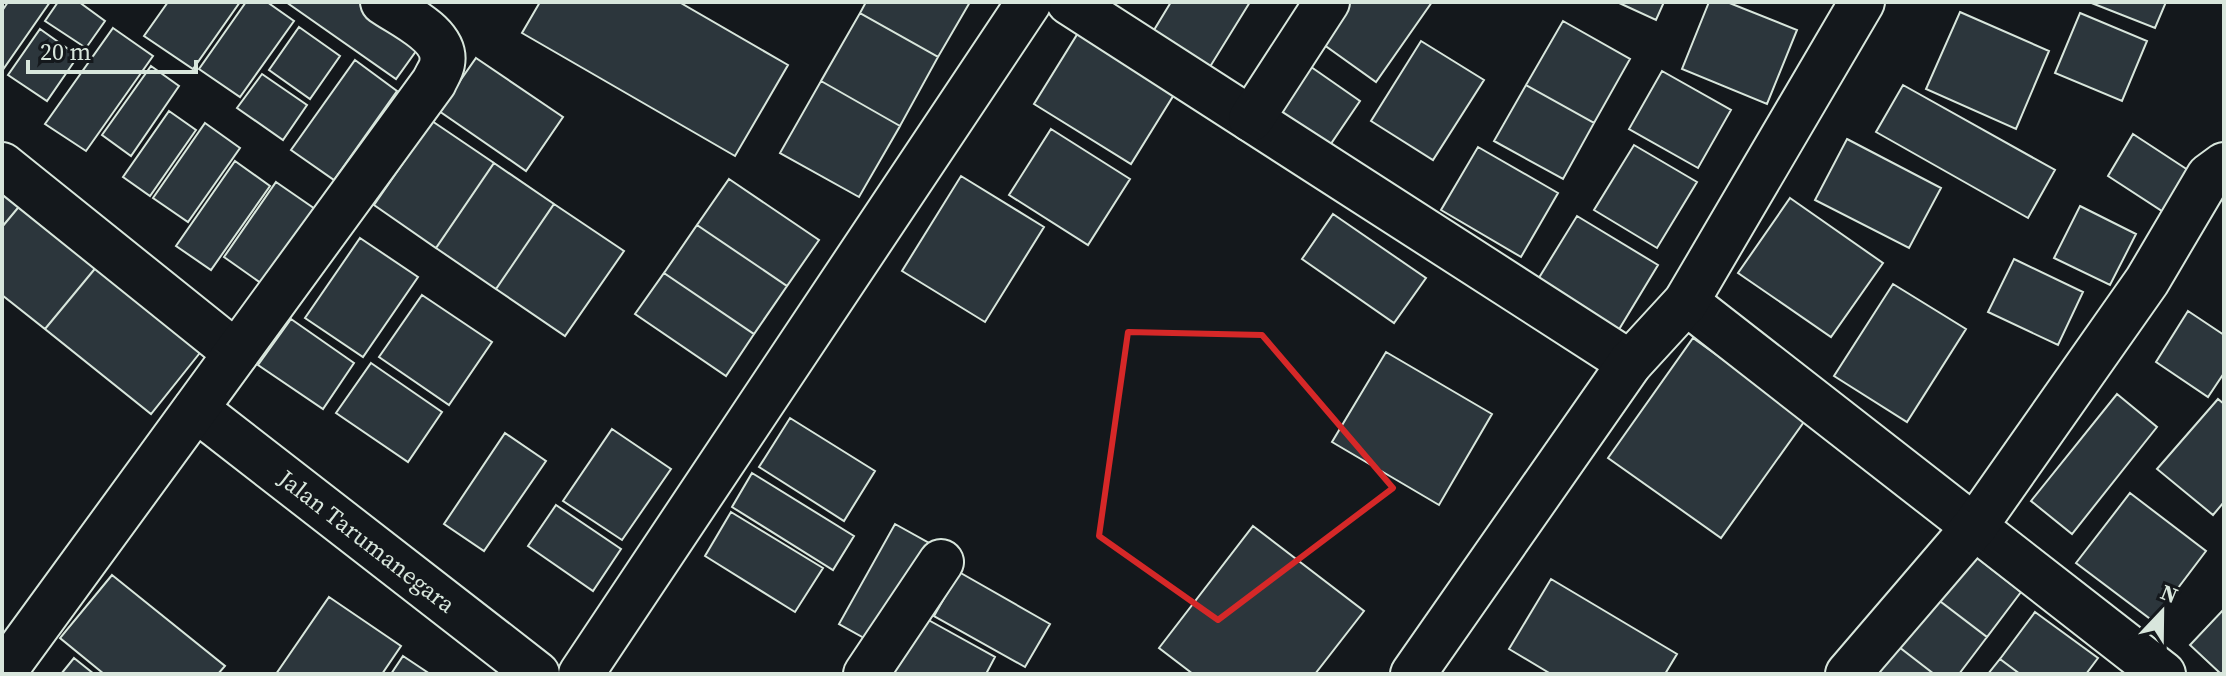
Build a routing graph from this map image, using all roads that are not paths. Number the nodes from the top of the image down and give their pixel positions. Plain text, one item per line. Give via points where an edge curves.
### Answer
1 (383, 2) edge
2 (1029, 2) edge
3 (1069, 2) edge
4 (1327, 2) edge
5 (1862, 2) edge
6 (1251, 119) junction
7 (2, 165) edge
8 (2224, 165) edge
9 (1686, 302) junction
10 (236, 353) junction
11 (1630, 363) junction
12 (196, 409) junction
13 (1975, 526) junction
14 (941, 562) dead end
15 (2, 674) edge
16 (537, 674) edge
17 (581, 674) edge
18 (866, 674) edge
19 (1413, 674) edge
20 (1848, 674) edge
21 (2163, 674) edge

1 - 10 street via 435,38 442,64
2 - 17 street
3 - 6 street
4 - 6 street
5 - 9 street
6 - 11 street
7 - 10 street
8 - 13 street via 2209,176 2147,281
9 - 11 street
9 - 13 street
10 - 12 street
11 - 19 street
12 - 15 street
12 - 16 street, Jalan Tarumanegara
13 - 20 street
13 - 21 street
14 - 18 street

